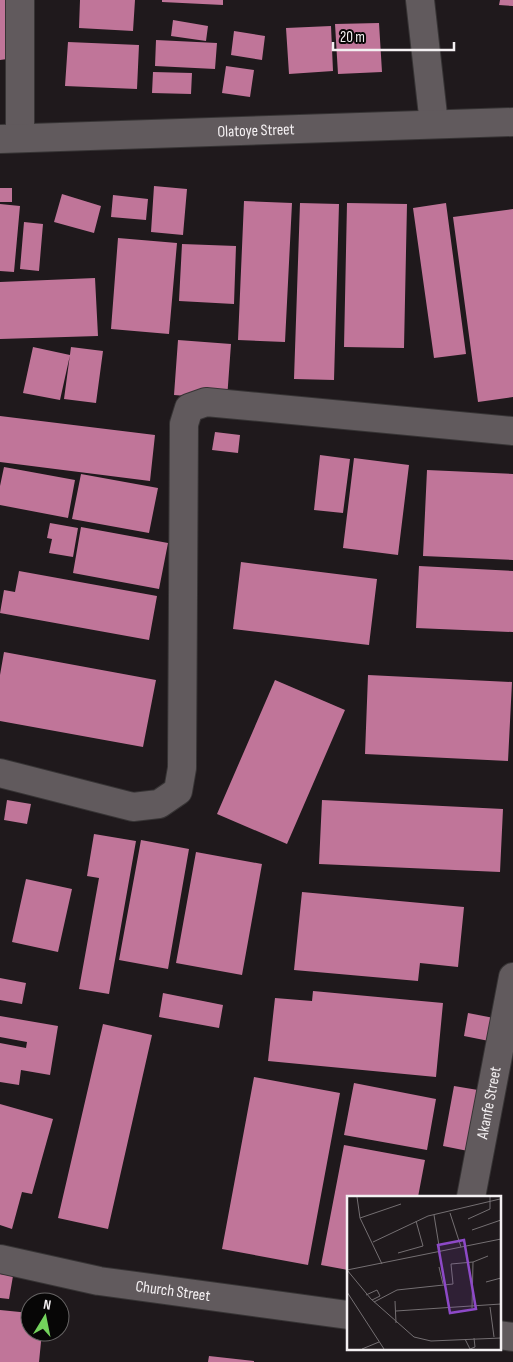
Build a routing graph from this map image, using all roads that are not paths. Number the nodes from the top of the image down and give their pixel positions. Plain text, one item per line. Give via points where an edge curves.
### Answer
1 (20, 0) edge
2 (420, 0) edge
3 (513, 122) edge
4 (434, 124) junction
5 (10, 138) edge
6 (513, 432) edge
7 (0, 773) edge
8 (513, 977) edge
9 (470, 1196) edge
10 (0, 1259) edge
11 (347, 1315) edge
12 (500, 1335) edge
13 (513, 1337) edge

1 - 5 street
2 - 4 street
3 - 4 street, Olatoye Street
4 - 5 street, Olatoye Street
6 - 7 street via 206,402 189,408 184,424 182,768 178,791 159,804 133,807
8 - 9 street, Akanfe Street
10 - 11 street, Church Street via 99,1281
12 - 13 street

